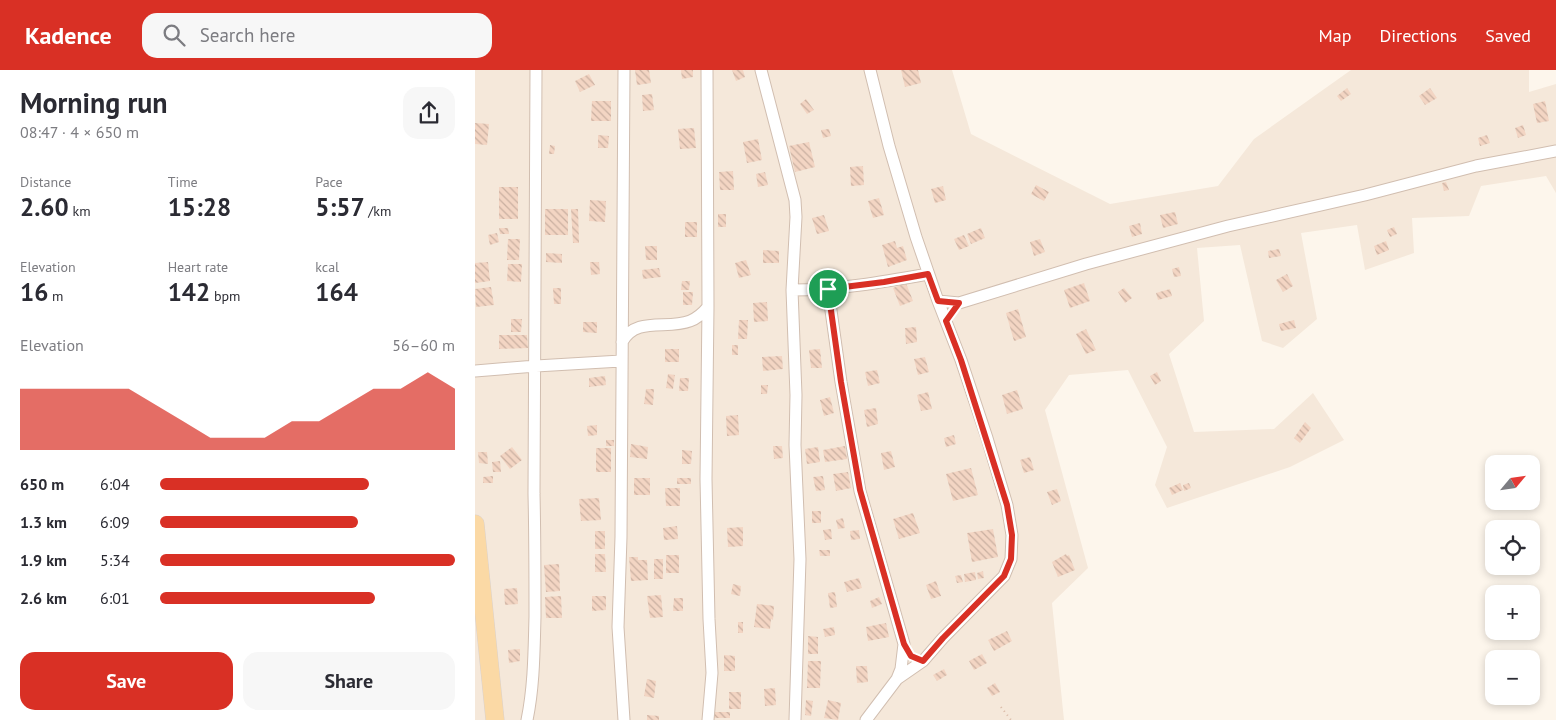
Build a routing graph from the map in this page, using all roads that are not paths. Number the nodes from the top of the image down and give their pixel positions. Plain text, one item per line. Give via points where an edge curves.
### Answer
1 (536, 70) edge
2 (624, 70) edge
3 (707, 70) edge
4 (761, 70) edge
5 (870, 70) edge
6 (1556, 151) edge
7 (928, 274) junction
8 (828, 289) junction
9 (792, 290) junction
10 (938, 301) junction
11 (959, 303) junction
12 (709, 307) junction
13 (946, 321) junction
14 (622, 342) junction
15 (621, 361) junction
16 (536, 366) junction
17 (475, 371) edge
18 (475, 524) edge
19 (904, 644) junction
20 (923, 661) junction
21 (897, 680) junction
22 (495, 720) edge
23 (527, 720) edge
24 (624, 720) edge
25 (708, 720) edge
26 (795, 720) edge
27 (866, 720) edge

1 - 16 street
2 - 14 street
3 - 12 street
4 - 9 street via 795,200
5 - 7 street via 889,146
6 - 11 street via 1476,166 1229,226 1086,264
7 - 8 street
7 - 10 street
8 - 9 street
8 - 19 street via 860,490
9 - 26 street via 800,559
10 - 11 street
10 - 13 street
11 - 13 street
12 - 14 street via 691,321 640,327 626,335
12 - 25 street via 706,479 712,673
13 - 20 street via 1007,505 1012,535 1011,559 1004,576
14 - 15 street
15 - 16 street
15 - 24 street via 618,627
16 - 17 street
16 - 23 street via 534,652 532,696
18 - 22 main road
19 - 20 street via 911,656
19 - 21 street
20 - 21 street
21 - 27 street

